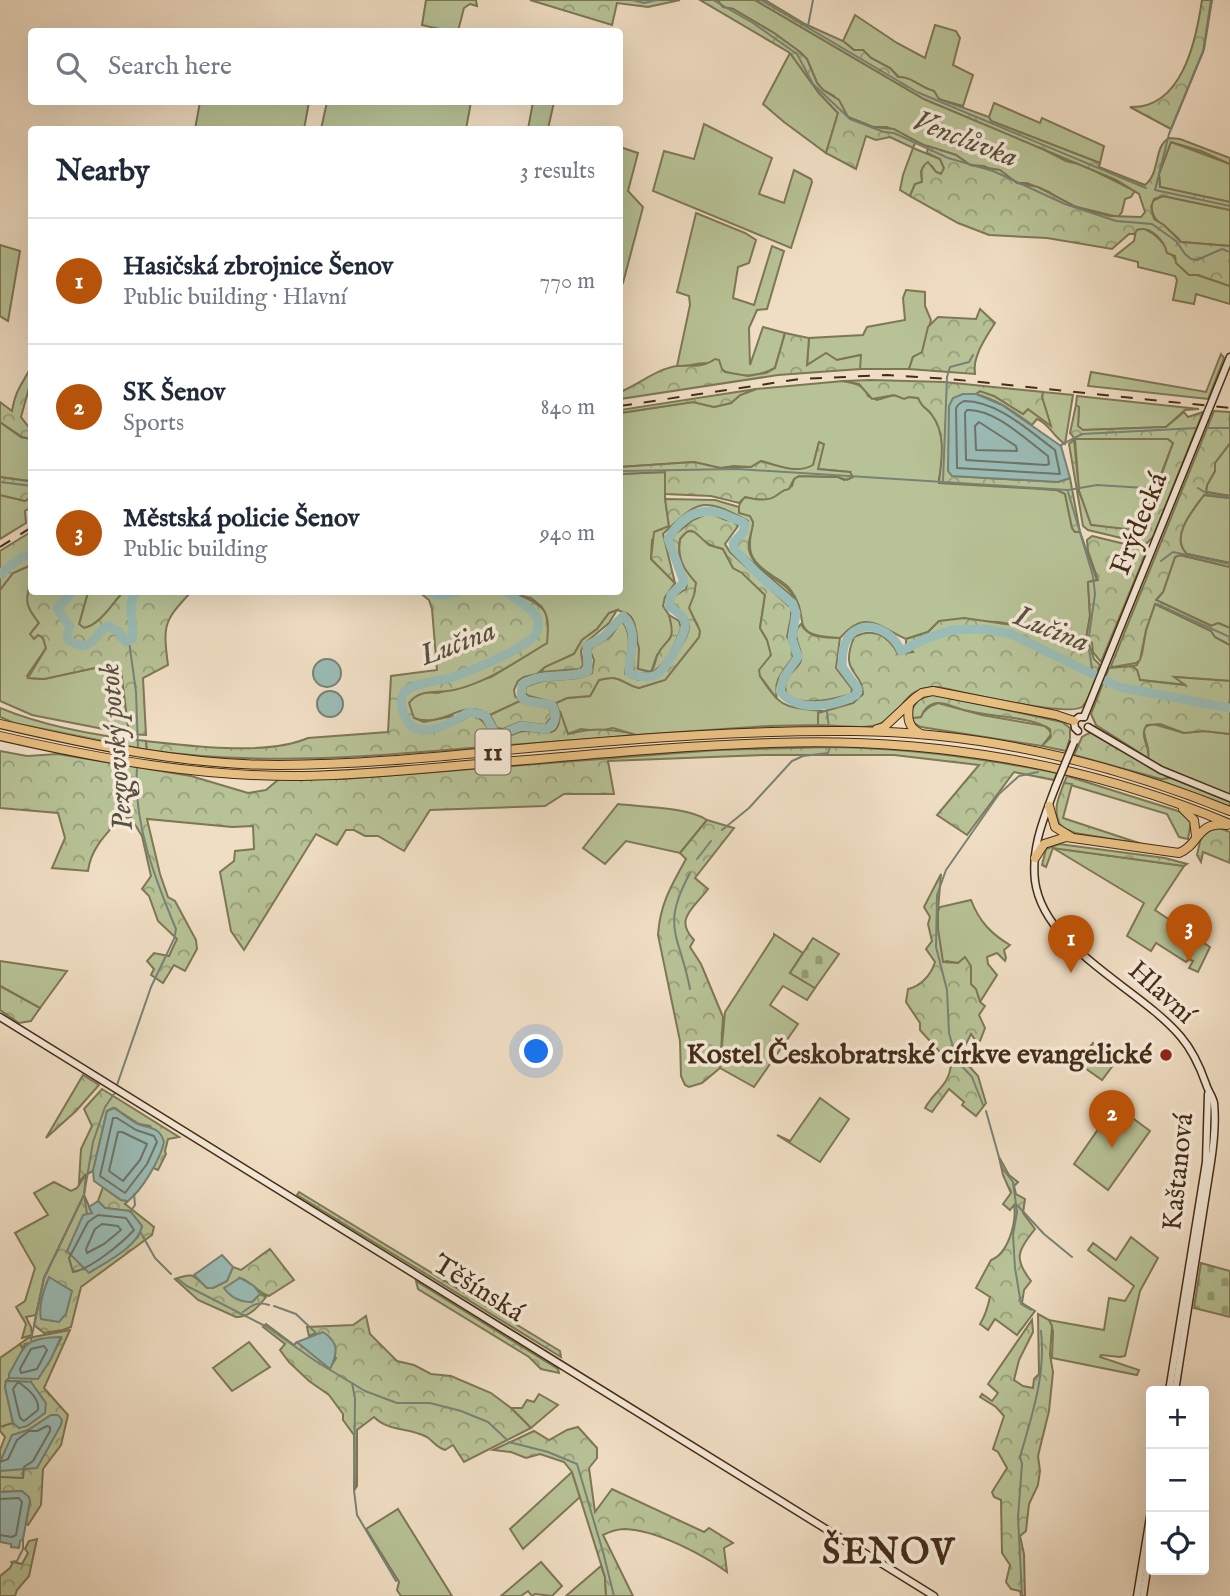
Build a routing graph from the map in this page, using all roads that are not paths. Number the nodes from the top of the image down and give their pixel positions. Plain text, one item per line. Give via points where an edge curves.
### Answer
1 (1230, 357) edge
2 (909, 705) junction
3 (1084, 717) junction
4 (1074, 722) junction
5 (0, 724) edge
6 (1088, 727) junction
7 (855, 731) junction
8 (1078, 731) junction
9 (0, 736) edge
10 (934, 736) junction
11 (1159, 797) junction
12 (1230, 798) edge
13 (1049, 806) junction
14 (1230, 811) edge
15 (1230, 825) edge
16 (1196, 837) junction
17 (1073, 838) junction
18 (1035, 858) junction
19 (0, 1017) edge
20 (1208, 1090) junction
21 (1170, 1386) edge
22 (1176, 1386) edge
23 (1151, 1512) edge
24 (1146, 1568) edge
25 (934, 1596) edge
26 (1140, 1596) edge

1 - 3 main road, Frýdecká, bridge
2 - 4 highway via 922,693 937,691
2 - 7 highway via 884,727
2 - 10 highway via 912,728
3 - 4 main road
3 - 6 main road
4 - 8 main road
5 - 7 highway, 11 via 134,752 275,765 660,738
6 - 8 main road
6 - 12 main road via 1161,770
7 - 10 highway, 11
8 - 13 main road, Hlavní, bridge
9 - 11 highway, 11 via 136,764 276,775 771,743 890,745 1030,763
10 - 14 highway, 11 via 1111,770
11 - 15 highway, 11
11 - 16 highway via 1190,814
13 - 17 highway via 1055,827
13 - 18 main road, Hlavní
15 - 16 highway via 1209,826
16 - 17 highway via 1186,850 1175,853
17 - 18 highway via 1046,843
18 - 20 main road, Hlavní via 1038,895 1054,926 1180,1035
19 - 25 main road, Těšínská
20 - 21 main road, Kaštanová via 1206,1162
20 - 22 main road, Kaštanová via 1213,1100 1214,1135
23 - 26 main road
24 - 26 main road

